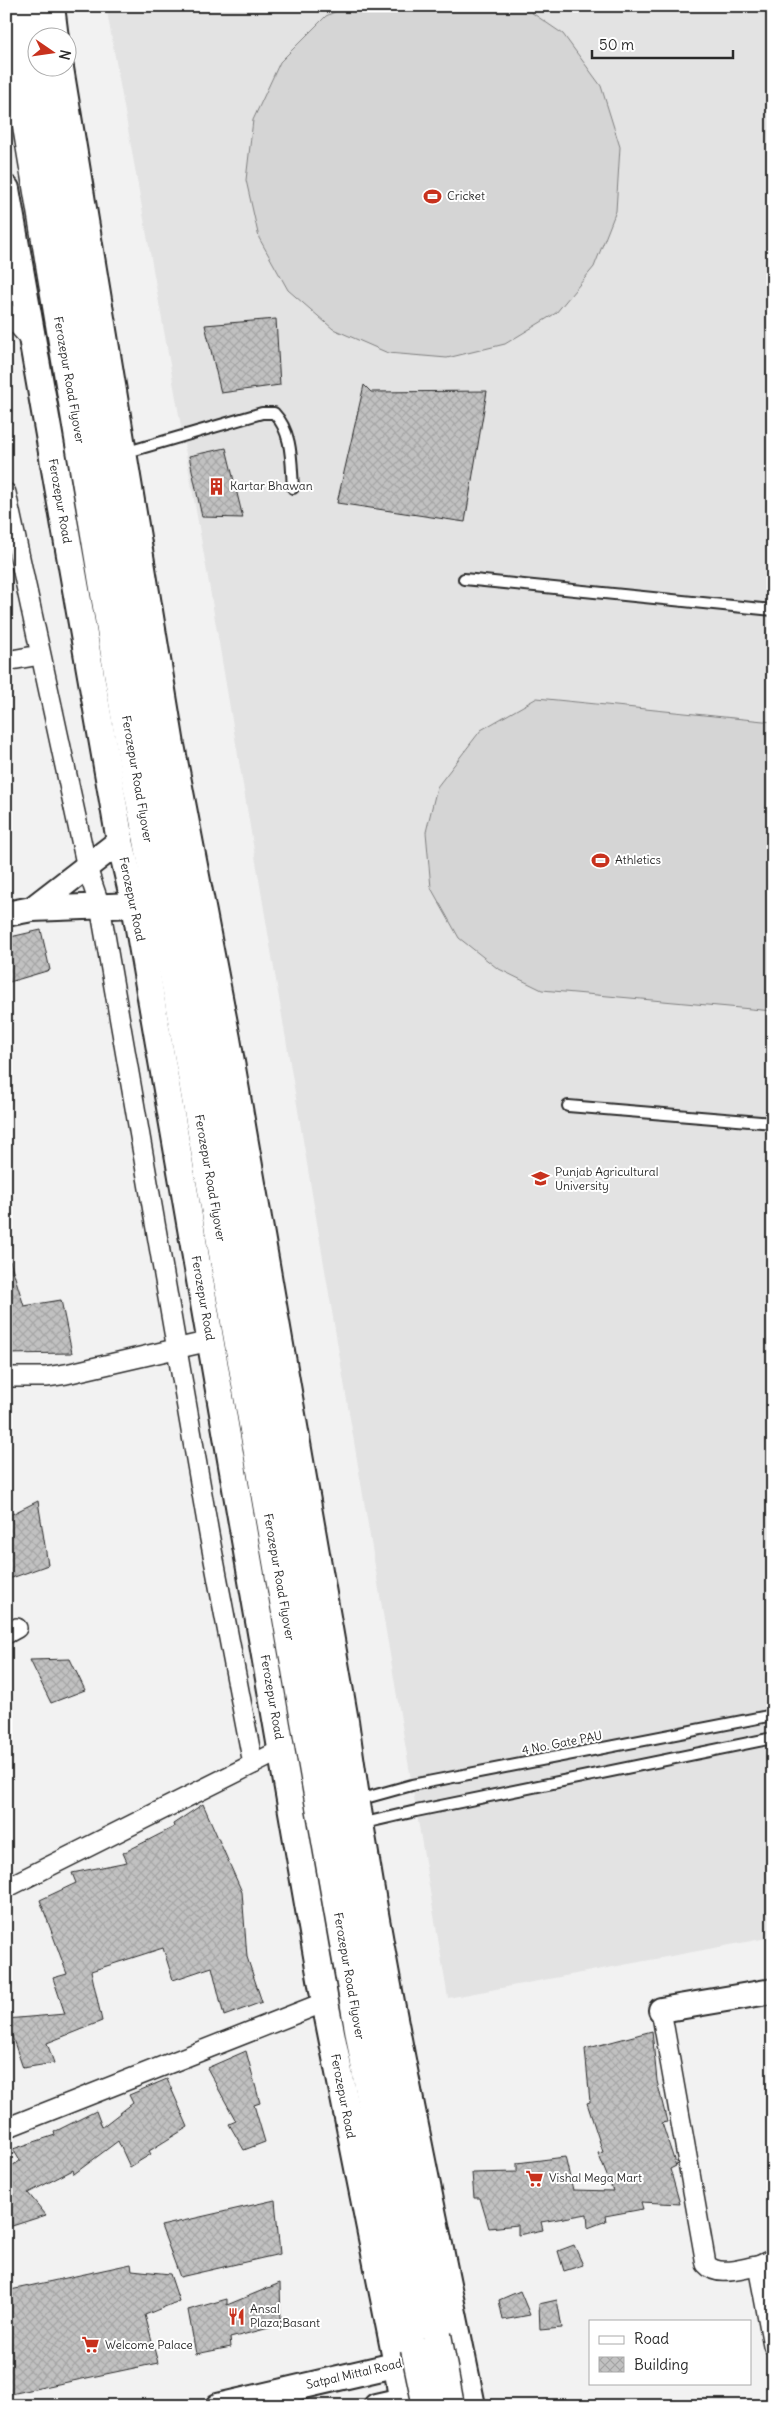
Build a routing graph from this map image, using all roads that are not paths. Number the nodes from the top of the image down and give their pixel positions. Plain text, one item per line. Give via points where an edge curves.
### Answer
1 (7, 6) edge
2 (32, 6) edge
3 (51, 6) edge
4 (36, 28) edge
5 (54, 28) edge
6 (44, 78) edge
7 (62, 78) edge
8 (6, 189) edge
9 (6, 312) edge
10 (32, 342) junction
11 (123, 454) junction
12 (293, 488) dead end
13 (6, 493) edge
14 (464, 579) dead end
15 (773, 610) edge
16 (40, 656) junction
17 (6, 661) edge
18 (120, 841) junction
19 (87, 868) junction
20 (135, 905) junction
21 (100, 906) junction
22 (32, 909) junction
23 (6, 914) edge
24 (568, 1106) dead end
25 (773, 1123) edge
26 (210, 1341) junction
27 (176, 1348) junction
28 (6, 1377) edge
29 (773, 1715) edge
30 (773, 1738) edge
31 (281, 1750) junction
32 (253, 1764) junction
33 (359, 1812) junction
34 (6, 1888) edge
35 (773, 1991) edge
36 (325, 2002) junction
37 (661, 2010) joint
38 (6, 2128) edge
39 (765, 2263) edge
40 (773, 2345) edge
41 (416, 2349) junction
42 (461, 2350) junction
43 (470, 2395) edge
44 (411, 2404) edge
45 (218, 2406) edge
46 (376, 2406) edge
47 (450, 2406) edge

1 - 41 main road, Ferozepur Road Flyover via 134,768 180,1006
2 - 4 main road
3 - 5 main road
6 - 41 main road, Ferozepur Road Flyover via 151,741 262,1328
7 - 11 main road
8 - 10 main road, Ferozepur Road
9 - 10 street
10 - 18 main road, Ferozepur Road
11 - 12 lane via 262,413 274,413 284,423 288,435
11 - 33 main road via 170,745 228,1039
13 - 16 street
14 - 15 lane
16 - 17 street
16 - 19 street
18 - 19 street
18 - 20 main road, Ferozepur Road
19 - 21 street
19 - 22 street
20 - 21 street
20 - 26 main road, Ferozepur Road
21 - 22 street
21 - 27 street
22 - 23 street
24 - 25 lane
26 - 27 street
26 - 31 main road, Ferozepur Road
27 - 28 street via 66,1374
27 - 32 street
29 - 33 lane, 4 No. Gate PAU via 412,1785
30 - 33 lane via 416,1811
31 - 32 street
31 - 36 main road, Ferozepur Road
32 - 34 street
33 - 42 main road via 394,2015
35 - 37 street
36 - 38 street
36 - 41 main road, Ferozepur Road
37 - 39 street via 706,2264 719,2272
39 - 40 street
41 - 42 street, Satpal Mittal Road
41 - 44 main road, Ferozepur Road, bridge
41 - 45 street, Satpal Mittal Road
41 - 47 main road, Ferozepur Road, bridge
42 - 43 main road
43 - 44 street
44 - 46 street

